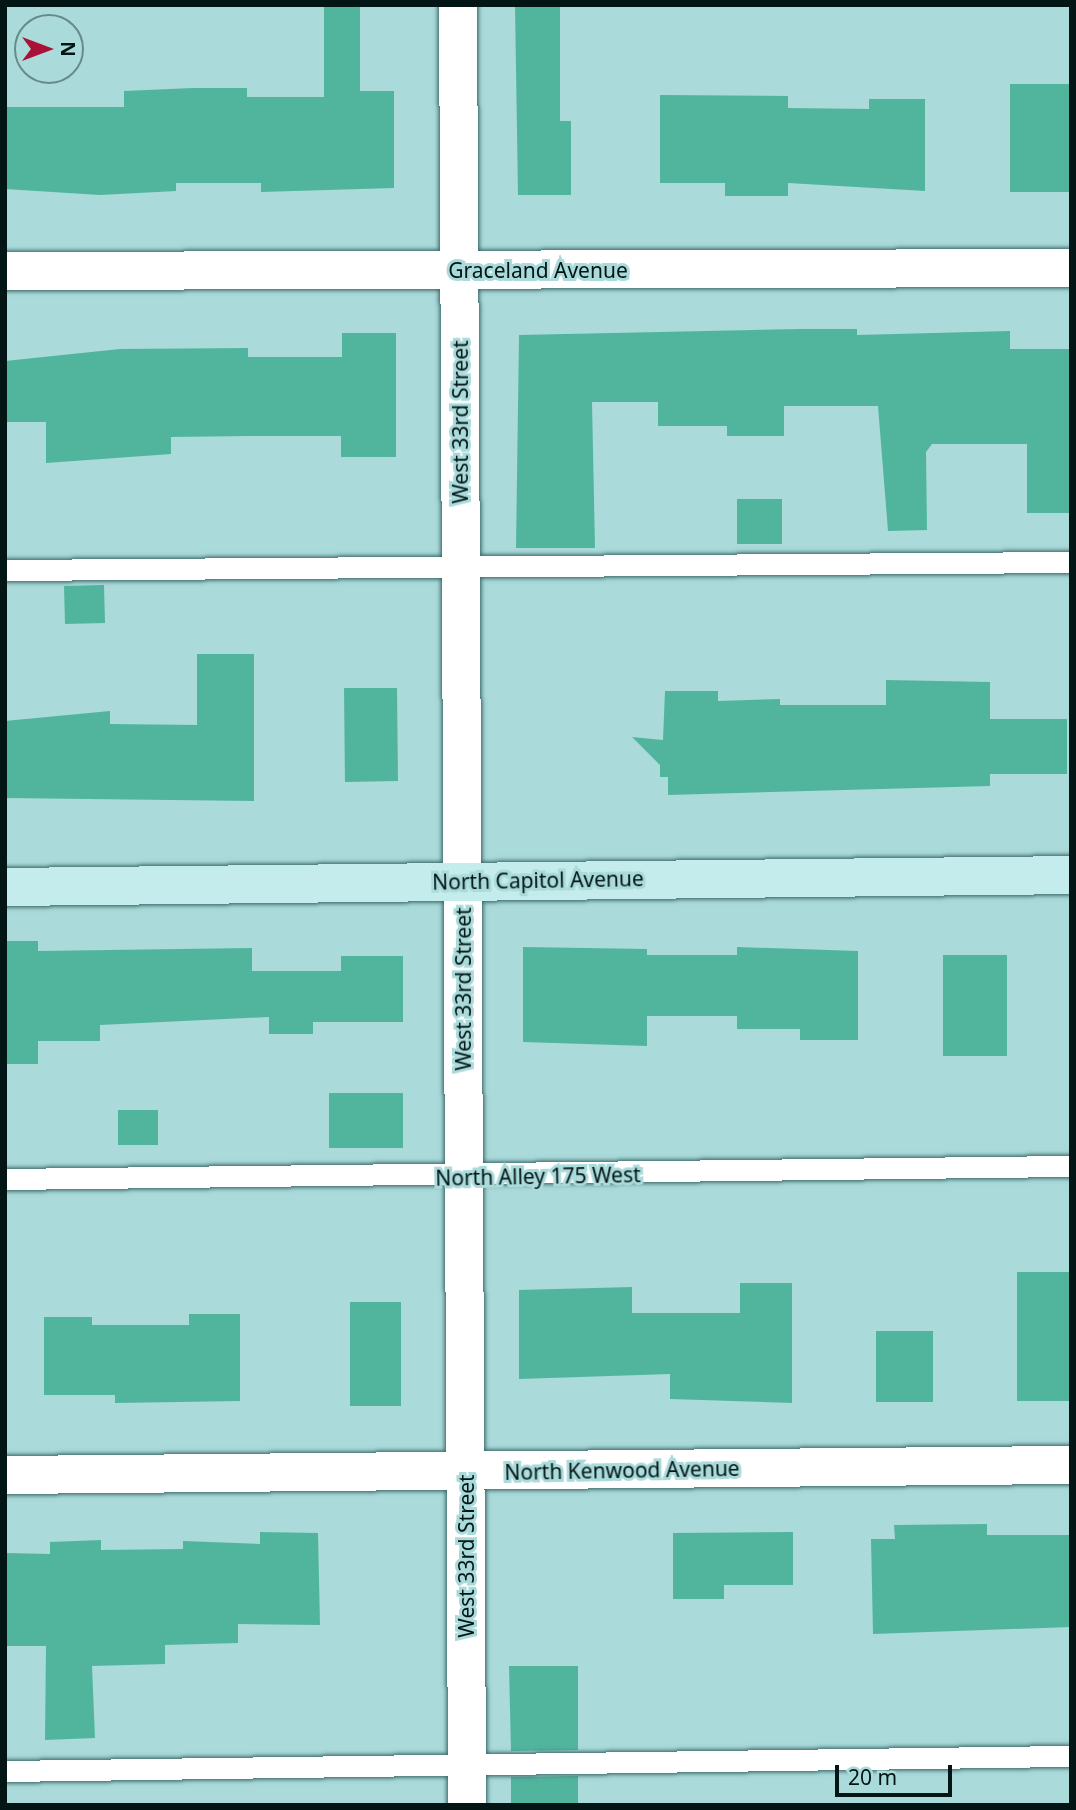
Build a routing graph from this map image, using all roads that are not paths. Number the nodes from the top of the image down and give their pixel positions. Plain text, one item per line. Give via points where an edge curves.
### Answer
1 (458, 5) edge
2 (1071, 268) edge
3 (460, 270) junction
4 (5, 271) edge
5 (1071, 562) edge
6 (461, 563) junction
7 (5, 570) edge
8 (1071, 875) edge
9 (463, 880) junction
10 (5, 887) edge
11 (1071, 1166) edge
12 (465, 1178) junction
13 (5, 1180) edge
14 (1071, 1465) edge
15 (466, 1473) junction
16 (5, 1475) edge
17 (1071, 1756) edge
18 (467, 1767) junction
19 (5, 1772) edge
20 (467, 1805) edge

1 - 3 street, West 33rd Street
2 - 3 street, Graceland Avenue
3 - 4 street, Graceland Avenue
3 - 6 street, West 33rd Street
5 - 6 lane
6 - 7 lane
6 - 9 street, West 33rd Street
8 - 9 main road, North Capitol Avenue
9 - 10 main road, North Capitol Avenue
9 - 12 street, West 33rd Street
11 - 12 lane, North Alley 175 West
12 - 13 lane, North Alley 175 West
12 - 15 street, West 33rd Street
14 - 15 street, North Kenwood Avenue
15 - 16 street, North Kenwood Avenue
15 - 18 street, West 33rd Street
17 - 18 lane
18 - 19 lane
18 - 20 street, West 33rd Street

